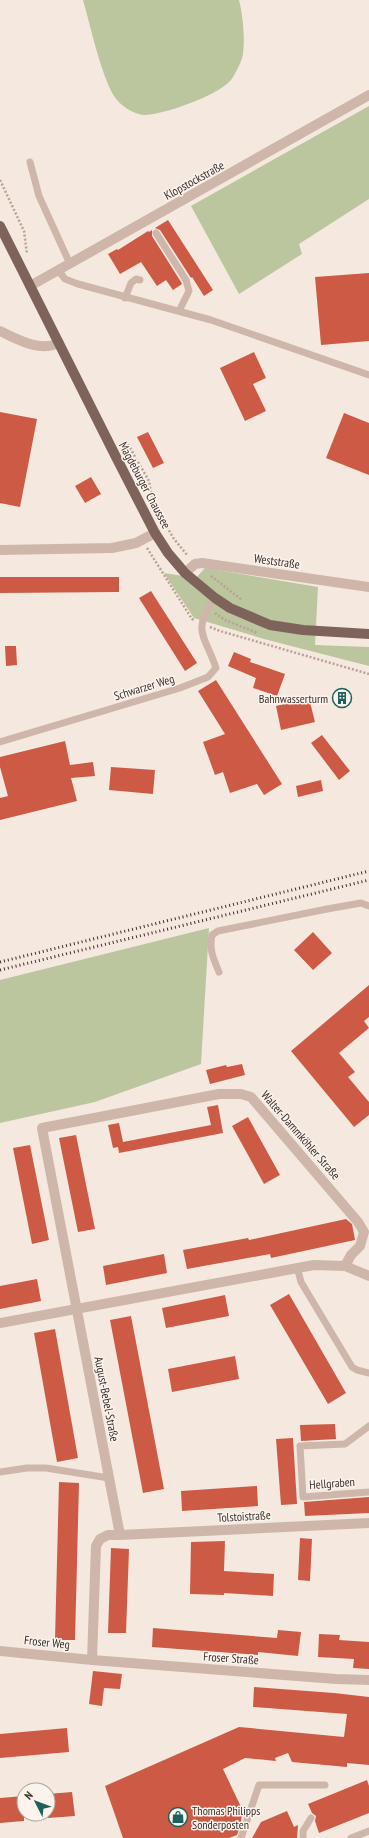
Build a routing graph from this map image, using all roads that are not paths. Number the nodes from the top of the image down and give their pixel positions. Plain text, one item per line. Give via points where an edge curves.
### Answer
1 (369, 95) edge
2 (30, 162) dead end
3 (0, 226) edge
4 (156, 233) dead end
5 (70, 264) junction
6 (58, 270) junction
7 (140, 280) dead end
8 (30, 286) junction
9 (125, 298) junction
10 (179, 311) junction
11 (0, 331) edge
12 (59, 343) junction
13 (369, 375) edge
14 (155, 533) junction
15 (0, 550) edge
16 (185, 573) junction
17 (369, 587) edge
18 (214, 598) junction
19 (369, 634) edge
20 (0, 742) edge
21 (369, 906) edge
22 (219, 972) dead end
23 (42, 1128) joint
24 (345, 1266) junction
25 (297, 1267) junction
26 (369, 1276) edge
27 (76, 1309) junction
28 (0, 1323) edge
29 (369, 1373) edge
30 (369, 1426) edge
31 (0, 1472) edge
32 (109, 1478) junction
33 (369, 1492) edge
34 (369, 1523) edge
35 (120, 1535) junction
36 (0, 1651) edge
37 (92, 1660) junction
38 (369, 1680) edge
39 (326, 1785) dead end
40 (311, 1818) dead end
41 (369, 1831) edge
42 (241, 1838) edge
43 (303, 1838) edge
44 (351, 1838) edge

1 - 5 street, Klopstockstraße
2 - 5 lane via 39,196
3 - 8 main road, Magdeburger Chaussee
4 - 10 lane via 186,280 189,291
5 - 6 street, Klopstockstraße
6 - 8 street, Klopstockstraße
6 - 9 lane via 65,279
7 - 9 lane via 136,279 131,283
8 - 12 main road, Magdeburger Chaussee
9 - 10 lane
10 - 13 lane via 218,322
11 - 12 street via 30,345 46,347
12 - 14 main road, Magdeburger Chaussee
14 - 15 street via 128,546
14 - 16 main road, Magdeburger Chaussee
16 - 17 street, Weststraße via 195,564 202,563
16 - 18 main road, Magdeburger Chaussee
18 - 19 main road, Magdeburger Chaussee via 230,608 270,625 302,630
18 - 20 lane, Schwarzer Weg via 203,618 200,631 216,668 208,677 180,688
21 - 22 lane via 361,903 218,931 212,935 210,945
23 - 24 street, Walter-Dammköhler Straße via 219,1094 241,1094 251,1097 364,1232 360,1246
23 - 27 street, August-Bebel-Straße
24 - 25 street
24 - 26 street
25 - 27 street
25 - 29 lane via 301,1282 352,1367
27 - 28 street
27 - 32 street, August-Bebel-Straße
30 - 33 lane, Hellgraben via 346,1444 300,1446 303,1497
31 - 32 lane via 46,1468
32 - 35 street, August-Bebel-Straße
34 - 35 street, Tolstoistraße
35 - 37 street via 108,1535 100,1539 96,1546
36 - 37 street, Froser Weg
37 - 38 street, Froser Straße
39 - 42 lane via 259,1785
40 - 43 lane via 303,1832
41 - 44 lane

